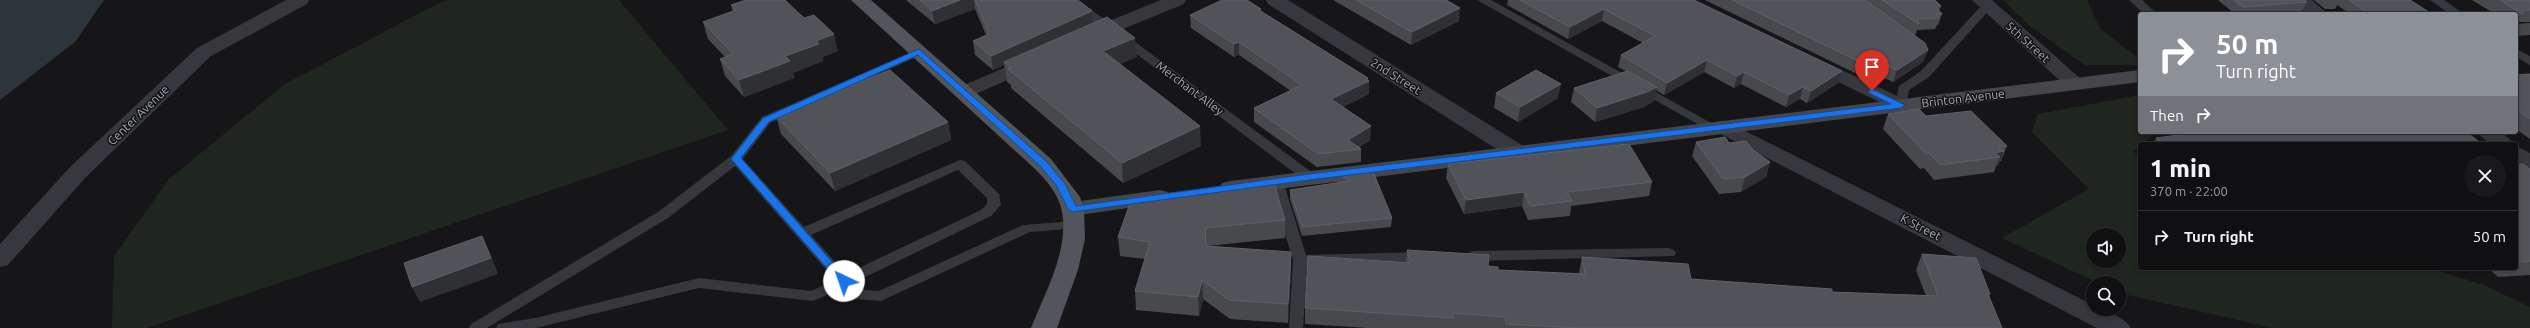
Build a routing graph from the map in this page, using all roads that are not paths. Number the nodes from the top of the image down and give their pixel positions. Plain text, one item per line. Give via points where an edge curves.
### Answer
1 (300, 0) edge
2 (860, 0) edge
3 (1071, 0) edge
4 (1177, 0) edge
5 (1275, 0) edge
6 (1483, 0) edge
7 (2135, 0) edge
8 (2300, 0) edge
9 (2436, 0) edge
10 (1984, 3) edge
11 (2149, 12) edge
12 (2317, 12) edge
13 (2455, 12) edge
14 (1108, 27) junction
15 (2530, 29) edge
16 (2518, 30) edge
17 (1072, 44) edge
18 (1926, 50) edge
19 (919, 52) junction
20 (1050, 53) edge
21 (2518, 53) edge
22 (1801, 56) edge
23 (1938, 59) junction
24 (2530, 61) edge
25 (2138, 76) edge
26 (2075, 84) junction
27 (964, 92) junction
28 (1901, 105) junction
29 (1719, 127) junction
30 (2490, 134) edge
31 (2501, 142) edge
32 (1518, 152) junction
33 (2518, 154) edge
34 (736, 159) junction
35 (2530, 163) edge
36 (2530, 167) edge
37 (2518, 169) edge
38 (1309, 177) junction
39 (1276, 181) junction
40 (1213, 190) edge
41 (1182, 194) edge
42 (1073, 217) junction
43 (801, 234) junction
44 (1668, 253) dead end
45 (1441, 257) edge
46 (1457, 257) edge
47 (0, 259) edge
48 (1300, 260) junction
49 (844, 281) junction
50 (476, 328) edge
51 (503, 328) edge
52 (1044, 328) edge
53 (1296, 328) edge
54 (2118, 328) edge

1 - 47 street, Center Avenue via 204,52 78,172
2 - 19 main road
3 - 14 lane, Merchant Alley
4 - 14 street
5 - 32 street, 2nd Street
6 - 29 lane
7 - 11 lane
8 - 12 street
9 - 13 lane
10 - 23 lane
10 - 26 street, 5th Street
14 - 17 street
14 - 38 lane, Merchant Alley
15 - 16 street
18 - 23 lane
19 - 27 main road
19 - 34 lane via 766,120
20 - 27 street
21 - 24 lane
22 - 28 street
23 - 28 lane via 1925,74 1903,89
25 - 26 street, Brinton Avenue
26 - 28 street, Brinton Avenue
27 - 42 main road via 1043,164 1061,184
28 - 29 street, Brinton Avenue
29 - 32 street, Brinton Avenue
29 - 54 street, K Street
30 - 31 street
32 - 38 street, Brinton Avenue
33 - 35 street
34 - 43 lane
34 - 50 lane via 663,215
36 - 37 street
38 - 39 street, Brinton Avenue
39 - 40 street, Brinton Avenue
39 - 48 lane
41 - 42 street
42 - 49 lane via 1028,228 881,296 862,295
42 - 52 main road via 1070,257
43 - 49 lane
43 - 49 lane via 960,164 994,197 994,205 986,213
44 - 46 lane
45 - 48 lane
48 - 53 lane
49 - 51 lane via 812,296 699,283 535,323

